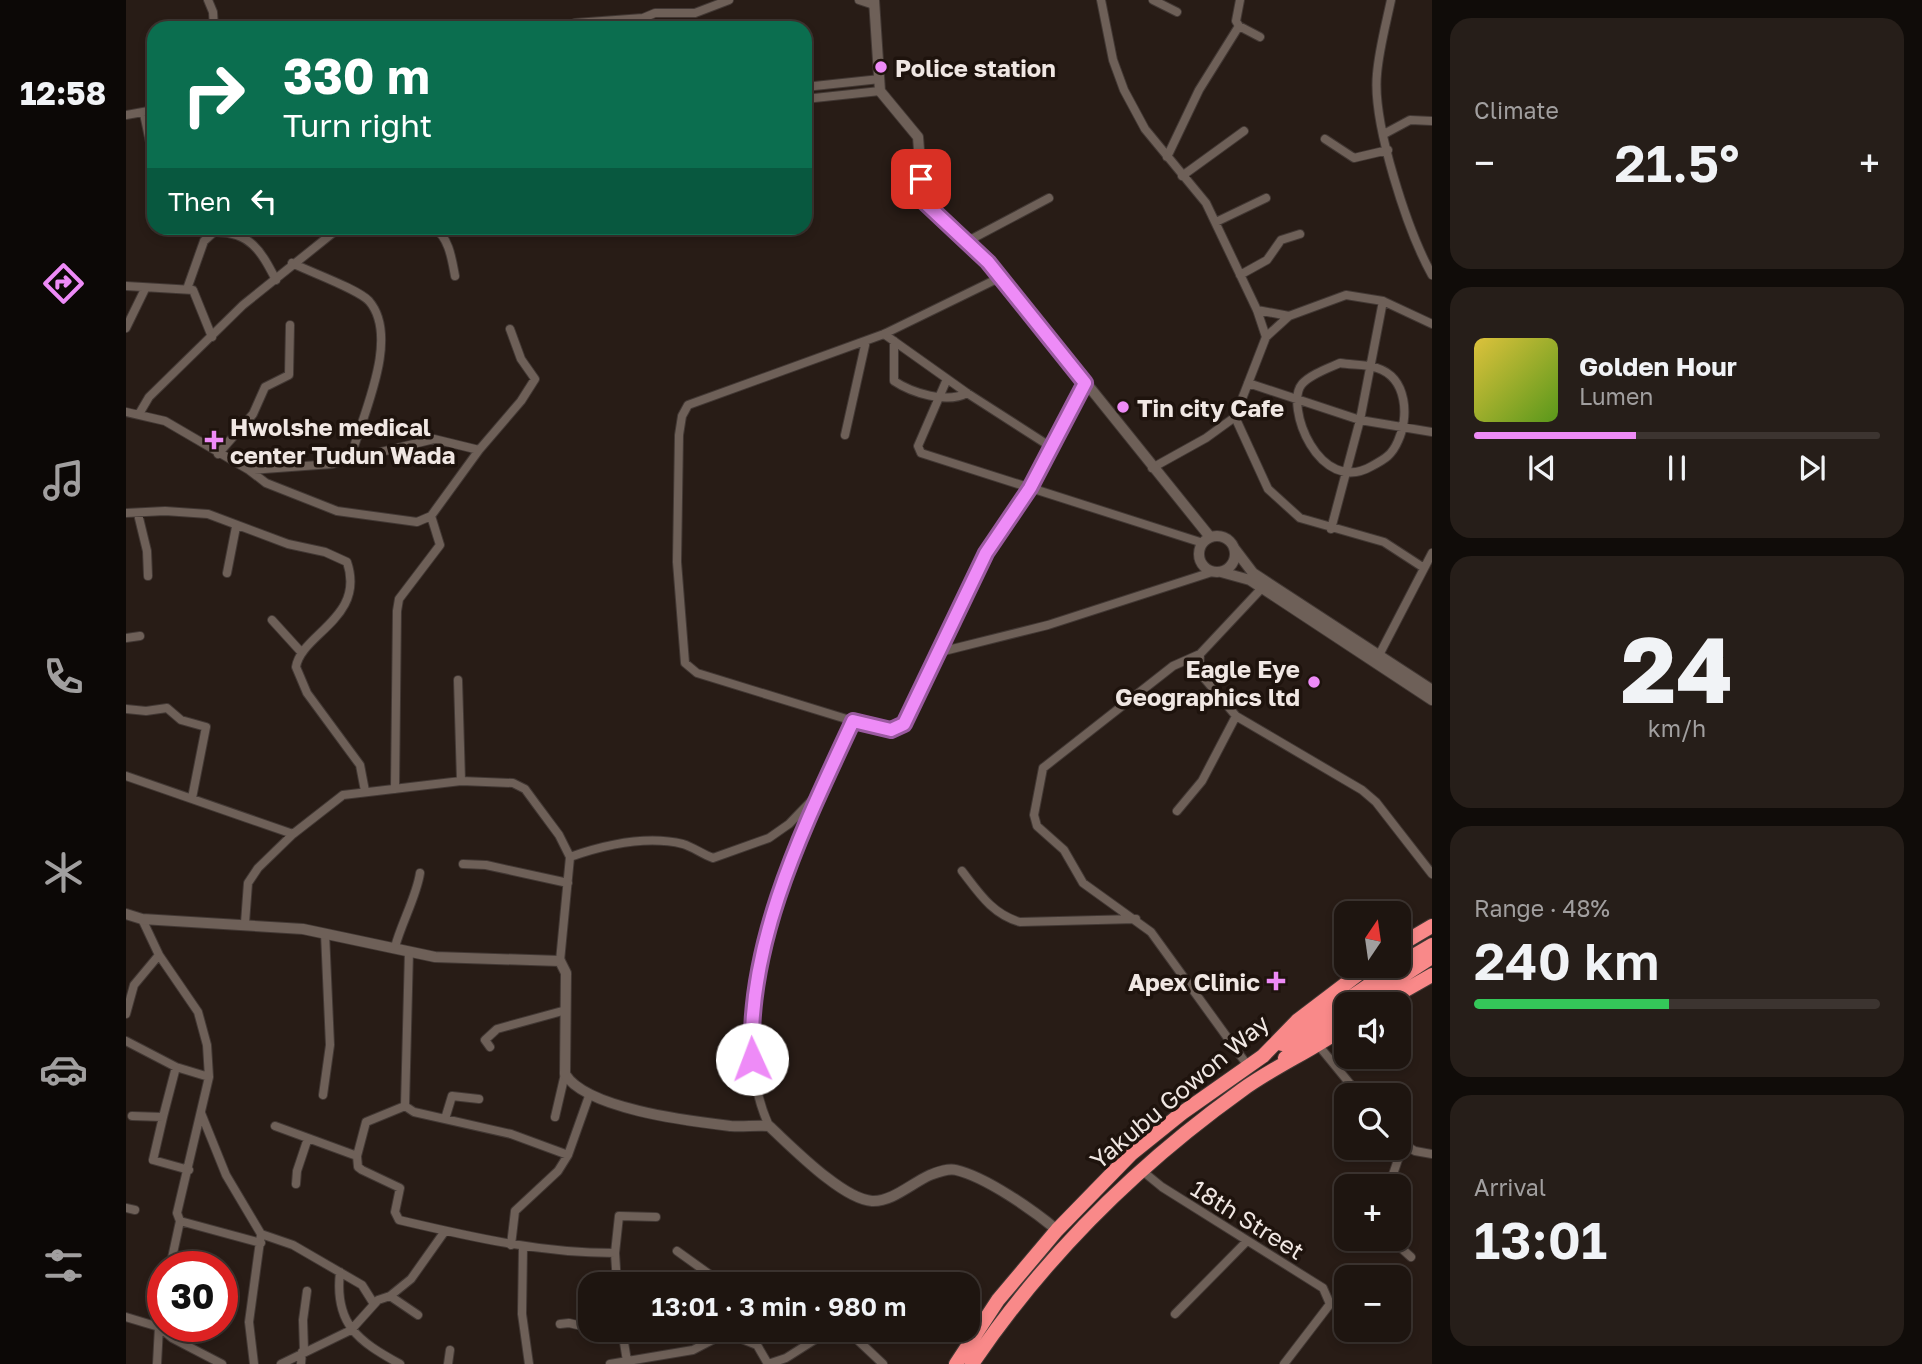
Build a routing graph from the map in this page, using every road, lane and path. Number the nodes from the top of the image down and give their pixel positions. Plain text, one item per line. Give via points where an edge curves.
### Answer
1 (208, 0) edge
2 (729, 0) edge
3 (859, 0) edge
4 (1101, 0) edge
5 (1153, 0) edge
6 (1240, 0) edge
7 (1391, 0) edge
8 (874, 3) edge
9 (1177, 12) dead end
10 (214, 21) edge
11 (602, 21) edge
12 (1239, 26) junction
13 (1260, 37) dead end
14 (880, 85) junction
15 (812, 87) edge
16 (812, 98) edge
17 (145, 114) joint
18 (126, 115) edge
19 (1432, 121) edge
20 (147, 124) edge
21 (1244, 131) dead end
22 (1384, 134) junction
23 (1325, 139) dead end
24 (1388, 150) junction
25 (1167, 157) junction
26 (1182, 176) junction
27 (1049, 198) dead end
28 (1266, 198) dead end
29 (1216, 222) junction
30 (1300, 234) dead end
31 (211, 235) edge
32 (242, 235) edge
33 (330, 235) edge
34 (439, 235) edge
35 (966, 242) junction
36 (292, 263) junction
37 (1240, 275) junction
38 (1432, 275) edge
39 (455, 276) dead end
40 (1002, 277) junction
41 (276, 280) junction
42 (126, 286) edge
43 (145, 289) junction
44 (187, 289) junction
45 (1383, 301) junction
46 (1257, 310) junction
47 (1289, 316) junction
48 (1432, 324) edge
49 (290, 325) dead end
50 (126, 328) edge
51 (510, 329) dead end
52 (884, 334) junction
53 (212, 337) junction
54 (1266, 337) junction
55 (866, 341) junction
56 (894, 341) junction
57 (911, 354) junction
58 (892, 367) junction
59 (1368, 368) junction
60 (947, 379) junction
61 (1085, 383) junction
62 (1248, 383) junction
63 (967, 394) junction
64 (939, 397) junction
65 (1296, 400) junction
66 (126, 412) edge
67 (139, 414) junction
68 (1235, 417) junction
69 (1360, 420) junction
70 (1405, 426) junction
71 (1432, 432) edge
72 (845, 435) dead end
73 (1051, 447) junction
74 (479, 450) junction
75 (218, 453) junction
76 (351, 457) junction
77 (1152, 468) junction
78 (249, 470) junction
79 (1345, 475) junction
80 (1030, 488) junction
81 (126, 513) edge
82 (138, 514) junction
83 (430, 516) junction
84 (236, 527) junction
85 (1331, 529) junction
86 (1207, 540) junction
87 (1234, 548) junction
88 (1432, 553) edge
89 (1424, 568) junction
90 (1216, 572) junction
91 (227, 573) dead end
92 (148, 576) dead end
93 (1261, 589) junction
94 (272, 620) dead end
95 (140, 636) dead end
96 (126, 638) edge
97 (940, 652) junction
98 (302, 653) junction
99 (1200, 654) junction
100 (1377, 659) junction
101 (458, 680) dead end
102 (1432, 690) edge
103 (1432, 700) edge
104 (126, 709) edge
105 (1236, 716) junction
106 (853, 721) junction
107 (126, 776) edge
108 (461, 781) junction
109 (395, 789) junction
110 (365, 791) junction
111 (819, 792) junction
112 (192, 798) junction
113 (1177, 811) dead end
114 (293, 834) junction
115 (570, 858) junction
116 (463, 864) dead end
117 (962, 871) dead end
118 (420, 873) dead end
119 (1432, 874) edge
120 (568, 883) junction
121 (126, 914) edge
122 (142, 919) junction
123 (1136, 919) junction
124 (245, 923) junction
125 (1432, 926) edge
126 (325, 933) junction
127 (1411, 938) edge
128 (1432, 945) edge
129 (395, 947) junction
130 (409, 951) junction
131 (159, 956) junction
132 (1411, 957) edge
133 (1432, 957) edge
134 (559, 961) junction
135 (1432, 966) edge
136 (1432, 975) edge
137 (1353, 978) edge
138 (1378, 978) edge
139 (1378, 992) edge
140 (1392, 992) edge
141 (1402, 992) edge
142 (566, 1010) junction
143 (126, 1014) edge
144 (1334, 1022) edge
145 (1334, 1035) edge
146 (126, 1041) edge
147 (1319, 1046) junction
148 (490, 1047) dead end
149 (1263, 1056) junction
150 (1248, 1066) junction
151 (176, 1067) junction
152 (565, 1074) junction
153 (1265, 1075) junction
154 (209, 1077) junction
155 (1349, 1083) edge
156 (323, 1096) dead end
157 (589, 1096) junction
158 (479, 1099) dead end
159 (405, 1106) junction
160 (200, 1111) junction
161 (132, 1116) dead end
162 (163, 1117) junction
163 (555, 1117) dead end
164 (445, 1119) junction
165 (275, 1126) dead end
166 (769, 1126) junction
167 (308, 1138) junction
168 (1411, 1147) edge
169 (1432, 1154) edge
170 (568, 1155) junction
171 (357, 1156) junction
172 (1140, 1169) junction
173 (189, 1171) junction
174 (296, 1184) dead end
175 (656, 1217) dead end
176 (180, 1221) junction
177 (1057, 1230) junction
178 (445, 1231) junction
179 (261, 1238) junction
180 (1247, 1241) junction
181 (511, 1245) junction
182 (523, 1247) junction
183 (173, 1251) edge
184 (677, 1251) dead end
185 (1404, 1251) edge
186 (615, 1253) junction
187 (1411, 1257) dead end
188 (340, 1272) junction
189 (616, 1272) edge
190 (706, 1272) edge
191 (307, 1292) dead end
192 (390, 1296) junction
193 (374, 1304) junction
194 (1175, 1314) dead end
195 (418, 1315) dead end
196 (126, 1317) edge
197 (147, 1323) edge
198 (560, 1324) dead end
199 (578, 1325) edge
200 (351, 1330) junction
201 (158, 1342) edge
202 (180, 1342) edge
203 (624, 1342) edge
204 (756, 1342) edge
205 (811, 1342) edge
206 (859, 1342) edge
207 (757, 1345) junction
208 (450, 1349) dead end
209 (303, 1352) junction
210 (627, 1361) edge
211 (157, 1364) edge
212 (222, 1364) edge
213 (254, 1364) edge
214 (281, 1364) edge
215 (301, 1364) edge
216 (400, 1364) edge
217 (448, 1364) edge
218 (529, 1364) edge
219 (610, 1364) edge
220 (768, 1364) edge
221 (883, 1364) edge
222 (956, 1364) edge
223 (972, 1364) edge
224 (1284, 1364) edge

1 - 10 street
2 - 11 street via 695,13
3 - 8 street
4 - 25 street via 1124,90
5 - 9 street
6 - 12 street
7 - 22 street via 1376,75
8 - 14 street
12 - 13 street
12 - 25 street via 1199,90
14 - 15 street
14 - 16 street
14 - 35 street via 918,137 923,201
17 - 18 street
17 - 20 street
19 - 22 street via 1410,120
21 - 26 street
22 - 24 street
23 - 24 street via 1354,158
24 - 38 street
25 - 26 street
26 - 29 street
27 - 35 street
28 - 29 street
29 - 37 street
30 - 37 street via 1281,240 1267,260
31 - 44 street via 204,241
32 - 41 street via 262,253
33 - 36 street
34 - 39 street via 451,254
35 - 40 street
36 - 41 street
36 - 76 street via 359,293 370,303 377,321 377,378
37 - 46 street
40 - 52 street
40 - 61 street
41 - 53 street via 243,304
42 - 43 street
43 - 44 street
43 - 50 street
44 - 53 street via 197,293
45 - 47 street via 1346,295
45 - 48 street
45 - 59 street
46 - 47 street
46 - 54 street
47 - 54 street
49 - 75 street via 289,375 265,387 253,414
51 - 74 street via 521,359 535,379
52 - 55 street
52 - 56 street
53 - 67 street via 149,397
54 - 62 street
55 - 72 street
55 - 106 street via 688,405 679,435 677,562 685,663 697,673
56 - 57 street
56 - 58 street
57 - 58 street
57 - 60 street
58 - 64 street via 894,381
59 - 65 street via 1340,363 1302,384
59 - 69 street
59 - 70 street via 1378,368 1394,380 1407,407
60 - 63 street
60 - 64 street
61 - 73 street
61 - 77 street
62 - 65 street
62 - 68 street
63 - 64 street
63 - 73 street
64 - 80 street via 918,446 921,453
65 - 69 street
65 - 79 street via 1308,439 1322,463
66 - 67 street
67 - 75 street via 165,421
68 - 77 street
68 - 85 street via 1268,489 1300,518
69 - 70 street
69 - 79 street
70 - 71 street
70 - 79 street via 1392,455 1365,471
73 - 80 street
74 - 76 street via 434,439
74 - 83 street
75 - 78 street
76 - 78 street via 324,465
77 - 86 street
78 - 83 street via 266,484 337,511 417,522
79 - 85 street
80 - 86 street
80 - 97 street via 986,553
81 - 82 street
82 - 84 street via 208,514
82 - 92 street
83 - 109 street via 440,545 399,599 397,611
84 - 91 street
84 - 98 street via 347,562 350,590 346,601
85 - 89 street via 1384,542
86 - 87 street via 1226,538
86 - 90 street via 1200,560
87 - 90 street via 1234,561
87 - 100 street via 1253,573
88 - 89 street
89 - 100 street
90 - 93 street via 1242,577
90 - 97 street via 1048,625
93 - 99 street
93 - 100 street
94 - 98 street
95 - 96 street
97 - 106 street via 904,724 891,730
98 - 110 street via 297,674 356,758
99 - 105 street via 1199,672
99 - 123 street via 1173,666 1042,773 1034,815 1037,826 1064,850 1083,883
100 - 102 street
100 - 103 street
101 - 108 street
104 - 112 street via 167,708 181,720 206,727
105 - 113 street via 1202,781
105 - 119 street via 1362,790
106 - 111 street
107 - 112 street
108 - 109 street
108 - 115 street via 520,785 559,835
109 - 110 street
110 - 114 street via 343,795
111 - 115 street via 769,838 713,858 681,844 658,842 606,844
111 - 166 street via 790,860 751,1009 757,1099
112 - 114 street
114 - 124 street via 248,883
115 - 120 street
116 - 120 street
117 - 123 street via 989,905 1020,922
118 - 129 street
120 - 134 street
121 - 122 street
122 - 124 street
122 - 131 street
123 - 150 street via 1151,932
124 - 126 street
125 - 127 highway
126 - 129 street
126 - 156 street via 330,1045
128 - 132 highway
129 - 130 street
130 - 134 street via 444,957
130 - 159 street
131 - 143 street via 134,985
131 - 154 street via 205,1027
133 - 139 highway
134 - 142 street via 566,973
135 - 140 highway
136 - 141 highway
137 - 149 highway, Yakubu Gowon Way via 1298,1020
138 - 149 highway
142 - 148 street via 497,1029 485,1040
142 - 152 street
144 - 153 highway
145 - 147 highway, Yakubu Gowon Way
146 - 151 street
147 - 153 highway, Yakubu Gowon Way
147 - 155 street
149 - 150 highway, Yakubu Gowon Way
150 - 177 highway, Yakubu Gowon Way via 1131,1154
151 - 154 street
151 - 162 street
152 - 157 street via 571,1085
152 - 163 street
153 - 172 highway, Yakubu Gowon Way
154 - 160 street
157 - 166 street via 720,1124
157 - 170 street
158 - 164 street via 452,1096
159 - 164 street
159 - 171 street via 366,1122
160 - 173 street
160 - 179 street via 226,1175
161 - 162 street
162 - 173 street via 153,1160
164 - 170 street via 511,1134
165 - 167 street
166 - 177 street via 820,1173 860,1197 872,1201 887,1198 929,1176 954,1169
167 - 171 street
167 - 174 street
168 - 169 street
170 - 181 street via 558,1171 515,1211
171 - 178 street via 362,1170 400,1188 395,1212 399,1220
172 - 180 street, 18th Street
172 - 223 highway, Yakubu Gowon Way via 1038,1273
173 - 176 street via 177,1213
175 - 186 street via 619,1216
176 - 179 street
176 - 183 street
177 - 222 highway, Yakubu Gowon Way via 998,1300
178 - 181 street
178 - 192 street via 411,1279
179 - 188 street via 293,1245
179 - 213 street via 249,1322
180 - 194 street
180 - 224 street, 18th Street via 1323,1288 1331,1304
181 - 182 street
182 - 186 street
182 - 218 street via 522,1314
184 - 190 street
185 - 187 street
186 - 189 street
188 - 193 street via 362,1286
188 - 200 street via 340,1310
191 - 209 street
192 - 193 street
192 - 195 street
193 - 200 street
196 - 197 street
198 - 199 street
200 - 209 street
200 - 216 street
201 - 211 street
202 - 212 street
203 - 210 street
204 - 207 street
205 - 220 street
206 - 221 street
207 - 210 street via 732,1335 692,1350
207 - 220 street
208 - 217 street
209 - 214 street
209 - 215 street
210 - 219 street

